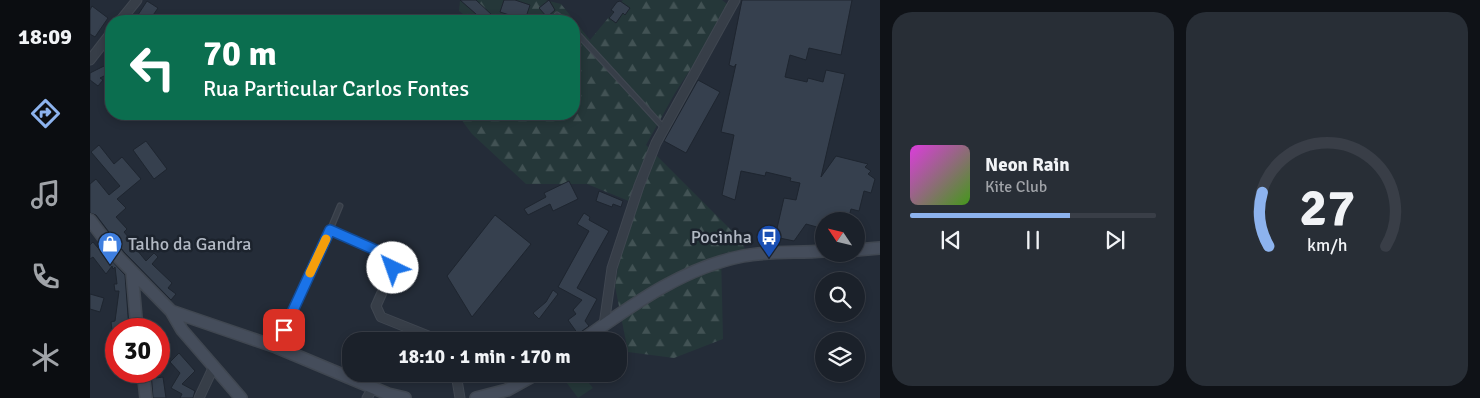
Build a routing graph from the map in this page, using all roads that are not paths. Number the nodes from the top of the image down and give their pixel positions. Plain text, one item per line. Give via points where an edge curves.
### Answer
1 (137, 0) edge
2 (735, 0) edge
3 (125, 15) edge
4 (580, 37) edge
5 (105, 41) edge
6 (90, 60) edge
7 (664, 128) junction
8 (340, 206) dead end
9 (90, 220) edge
10 (330, 230) junction
11 (880, 248) edge
12 (865, 249) edge
13 (815, 252) edge
14 (132, 272) junction
15 (171, 311) junction
16 (136, 318) edge
17 (604, 325) junction
18 (418, 332) edge
19 (594, 332) edge
20 (276, 347) junction
21 (214, 366) junction
22 (457, 382) edge
23 (525, 382) edge
24 (144, 383) edge
25 (370, 393) edge
26 (508, 394) edge
27 (146, 398) edge
28 (199, 398) edge
29 (241, 398) edge
30 (405, 398) edge
31 (460, 398) edge
32 (476, 398) edge

1 - 3 street
2 - 7 street
4 - 7 lane
5 - 6 street
7 - 17 street via 639,186 612,268
8 - 10 lane
9 - 14 street
10 - 18 street via 387,255 393,268 376,306 381,317
10 - 20 street
11 - 12 street
13 - 17 street via 742,256 708,266 659,288
14 - 15 street
14 - 16 street
15 - 20 street
15 - 21 street via 182,330
17 - 19 street
20 - 25 street
21 - 28 street
21 - 29 street
22 - 31 street
23 - 26 street
24 - 27 street
25 - 30 street
26 - 32 street

